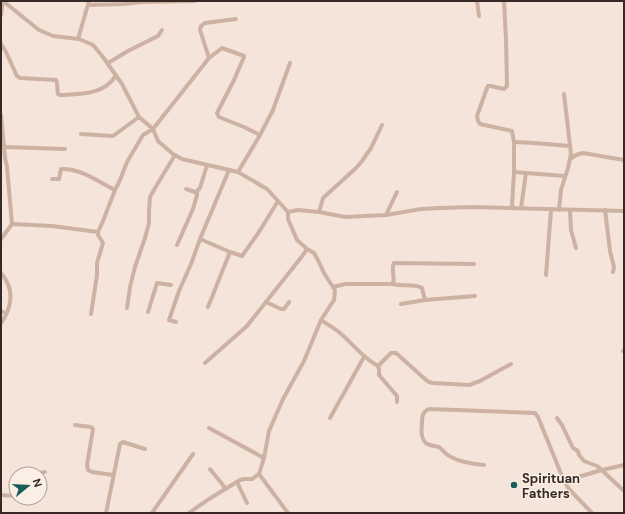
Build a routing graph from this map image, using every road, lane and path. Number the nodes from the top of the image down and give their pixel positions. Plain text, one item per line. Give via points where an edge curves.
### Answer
1 (3, 1) edge
2 (195, 1) edge
3 (477, 1) edge
4 (504, 1) edge
5 (89, 3) edge
6 (1, 15) edge
7 (479, 16) dead end
8 (236, 19) dead end
9 (162, 30) dead end
10 (78, 39) junction
11 (1, 44) edge
12 (210, 58) junction
13 (108, 63) junction
14 (290, 63) dead end
15 (116, 75) junction
16 (564, 94) dead end
17 (217, 113) junction
18 (1, 115) edge
19 (139, 117) junction
20 (211, 118) dead end
21 (382, 125) dead end
22 (153, 129) junction
23 (81, 134) dead end
24 (260, 135) junction
25 (514, 142) junction
26 (570, 146) junction
27 (4, 147) junction
28 (64, 149) dead end
29 (175, 155) junction
30 (570, 159) junction
31 (624, 160) edge
32 (207, 165) junction
33 (229, 170) junction
34 (238, 172) junction
35 (514, 172) junction
36 (526, 173) junction
37 (565, 176) junction
38 (52, 179) dead end
39 (186, 189) dead end
40 (115, 190) junction
41 (397, 192) dead end
42 (197, 195) junction
43 (278, 201) junction
44 (513, 208) junction
45 (521, 208) junction
46 (551, 210) junction
47 (559, 210) junction
48 (570, 210) junction
49 (605, 210) junction
50 (288, 212) junction
51 (319, 212) junction
52 (624, 212) edge
53 (386, 215) junction
54 (12, 224) junction
55 (98, 232) junction
56 (1, 239) edge
57 (200, 239) junction
58 (177, 245) dead end
59 (576, 248) dead end
60 (307, 249) junction
61 (230, 252) junction
62 (474, 264) dead end
63 (613, 272) dead end
64 (1, 273) edge
65 (546, 275) dead end
66 (393, 284) junction
67 (170, 285) dead end
68 (334, 287) junction
69 (475, 296) dead end
70 (425, 300) junction
71 (266, 302) junction
72 (289, 302) dead end
73 (401, 304) dead end
74 (208, 307) dead end
75 (128, 308) dead end
76 (148, 312) dead end
77 (91, 314) dead end
78 (321, 320) junction
79 (176, 322) dead end
80 (1, 323) edge
81 (364, 357) junction
82 (205, 363) dead end
83 (511, 364) dead end
84 (378, 366) junction
85 (398, 402) dead end
86 (330, 418) dead end
87 (557, 418) dead end
88 (75, 425) dead end
89 (209, 428) dead end
90 (145, 449) dead end
91 (193, 454) dead end
92 (264, 458) junction
93 (484, 465) dead end
94 (624, 465) edge
95 (210, 469) dead end
96 (602, 470) junction
97 (259, 474) junction
98 (113, 475) junction
99 (564, 481) junction
100 (236, 482) junction
101 (226, 489) junction
102 (624, 491) edge
103 (247, 504) dead end
104 (106, 513) edge
105 (152, 513) edge
106 (189, 513) edge
107 (288, 513) edge
108 (592, 513) edge

1 - 6 street
1 - 10 street via 39,30 53,36
2 - 5 street
3 - 7 street
4 - 25 street via 507,86 504,89 488,86 486,88 477,118 480,124 512,131
5 - 10 street
8 - 12 street via 201,26 200,30
9 - 13 street via 158,36
10 - 13 street via 93,45
11 - 15 street via 17,76 56,80 60,95 97,91 109,84
12 - 17 street via 222,48 244,56
12 - 22 street
13 - 15 street
14 - 24 street via 273,110
15 - 19 street
16 - 26 street
17 - 20 street
17 - 24 street via 219,118
18 - 27 street
19 - 22 street
19 - 23 street via 113,136
21 - 51 street via 362,161 323,198
22 - 29 street via 158,141
22 - 40 street via 143,135 126,162
24 - 34 street
25 - 26 street
25 - 35 street
26 - 30 street
27 - 28 street
27 - 54 street
29 - 32 street
29 - 75 street via 150,197 149,223 130,287
30 - 31 street via 583,154
30 - 37 street
32 - 33 street
32 - 42 street
33 - 34 street
33 - 57 street
34 - 43 street via 267,189
35 - 36 street
35 - 44 street
36 - 37 street
36 - 45 street
37 - 47 street
38 - 40 street via 59,179 61,169 69,169
39 - 42 street
40 - 55 street
41 - 53 street
42 - 58 street
43 - 50 street
43 - 61 street via 242,256
44 - 45 street
44 - 53 street via 421,209
45 - 46 street
46 - 47 street
46 - 65 street
47 - 48 street
48 - 49 street
48 - 59 street via 571,230
49 - 52 street
49 - 63 street
50 - 51 street
50 - 60 street via 288,219 297,240
51 - 53 street via 345,217
54 - 55 street
54 - 56 street
55 - 77 street via 103,243 97,263
57 - 61 street
57 - 79 street via 169,320
60 - 68 street via 314,253
60 - 71 street
61 - 74 street
62 - 66 street via 394,264
64 - 80 street via 9,286 10,302
66 - 68 street via 345,284
66 - 70 street via 420,286 424,291
67 - 76 street via 157,284
68 - 78 street via 334,300
69 - 70 street
70 - 73 street
71 - 72 street via 281,309
71 - 82 street via 248,326
78 - 81 street via 339,332
78 - 92 street via 269,431
81 - 84 street
81 - 86 street
83 - 84 street via 469,385 429,382 394,352
84 - 85 street via 379,375 397,396
87 - 96 street via 573,448 584,461
88 - 98 street via 93,429 88,470
89 - 92 street
90 - 98 street via 121,443
91 - 105 street
92 - 97 street
93 - 99 street via 471,464 450,457 438,447 428,445 421,433 423,414 430,410 535,413
94 - 96 street
95 - 101 street
96 - 99 street
96 - 102 street
97 - 100 street via 252,479 244,478
97 - 107 street
98 - 104 street
99 - 108 street via 568,489
100 - 101 street
100 - 103 street
101 - 106 street

